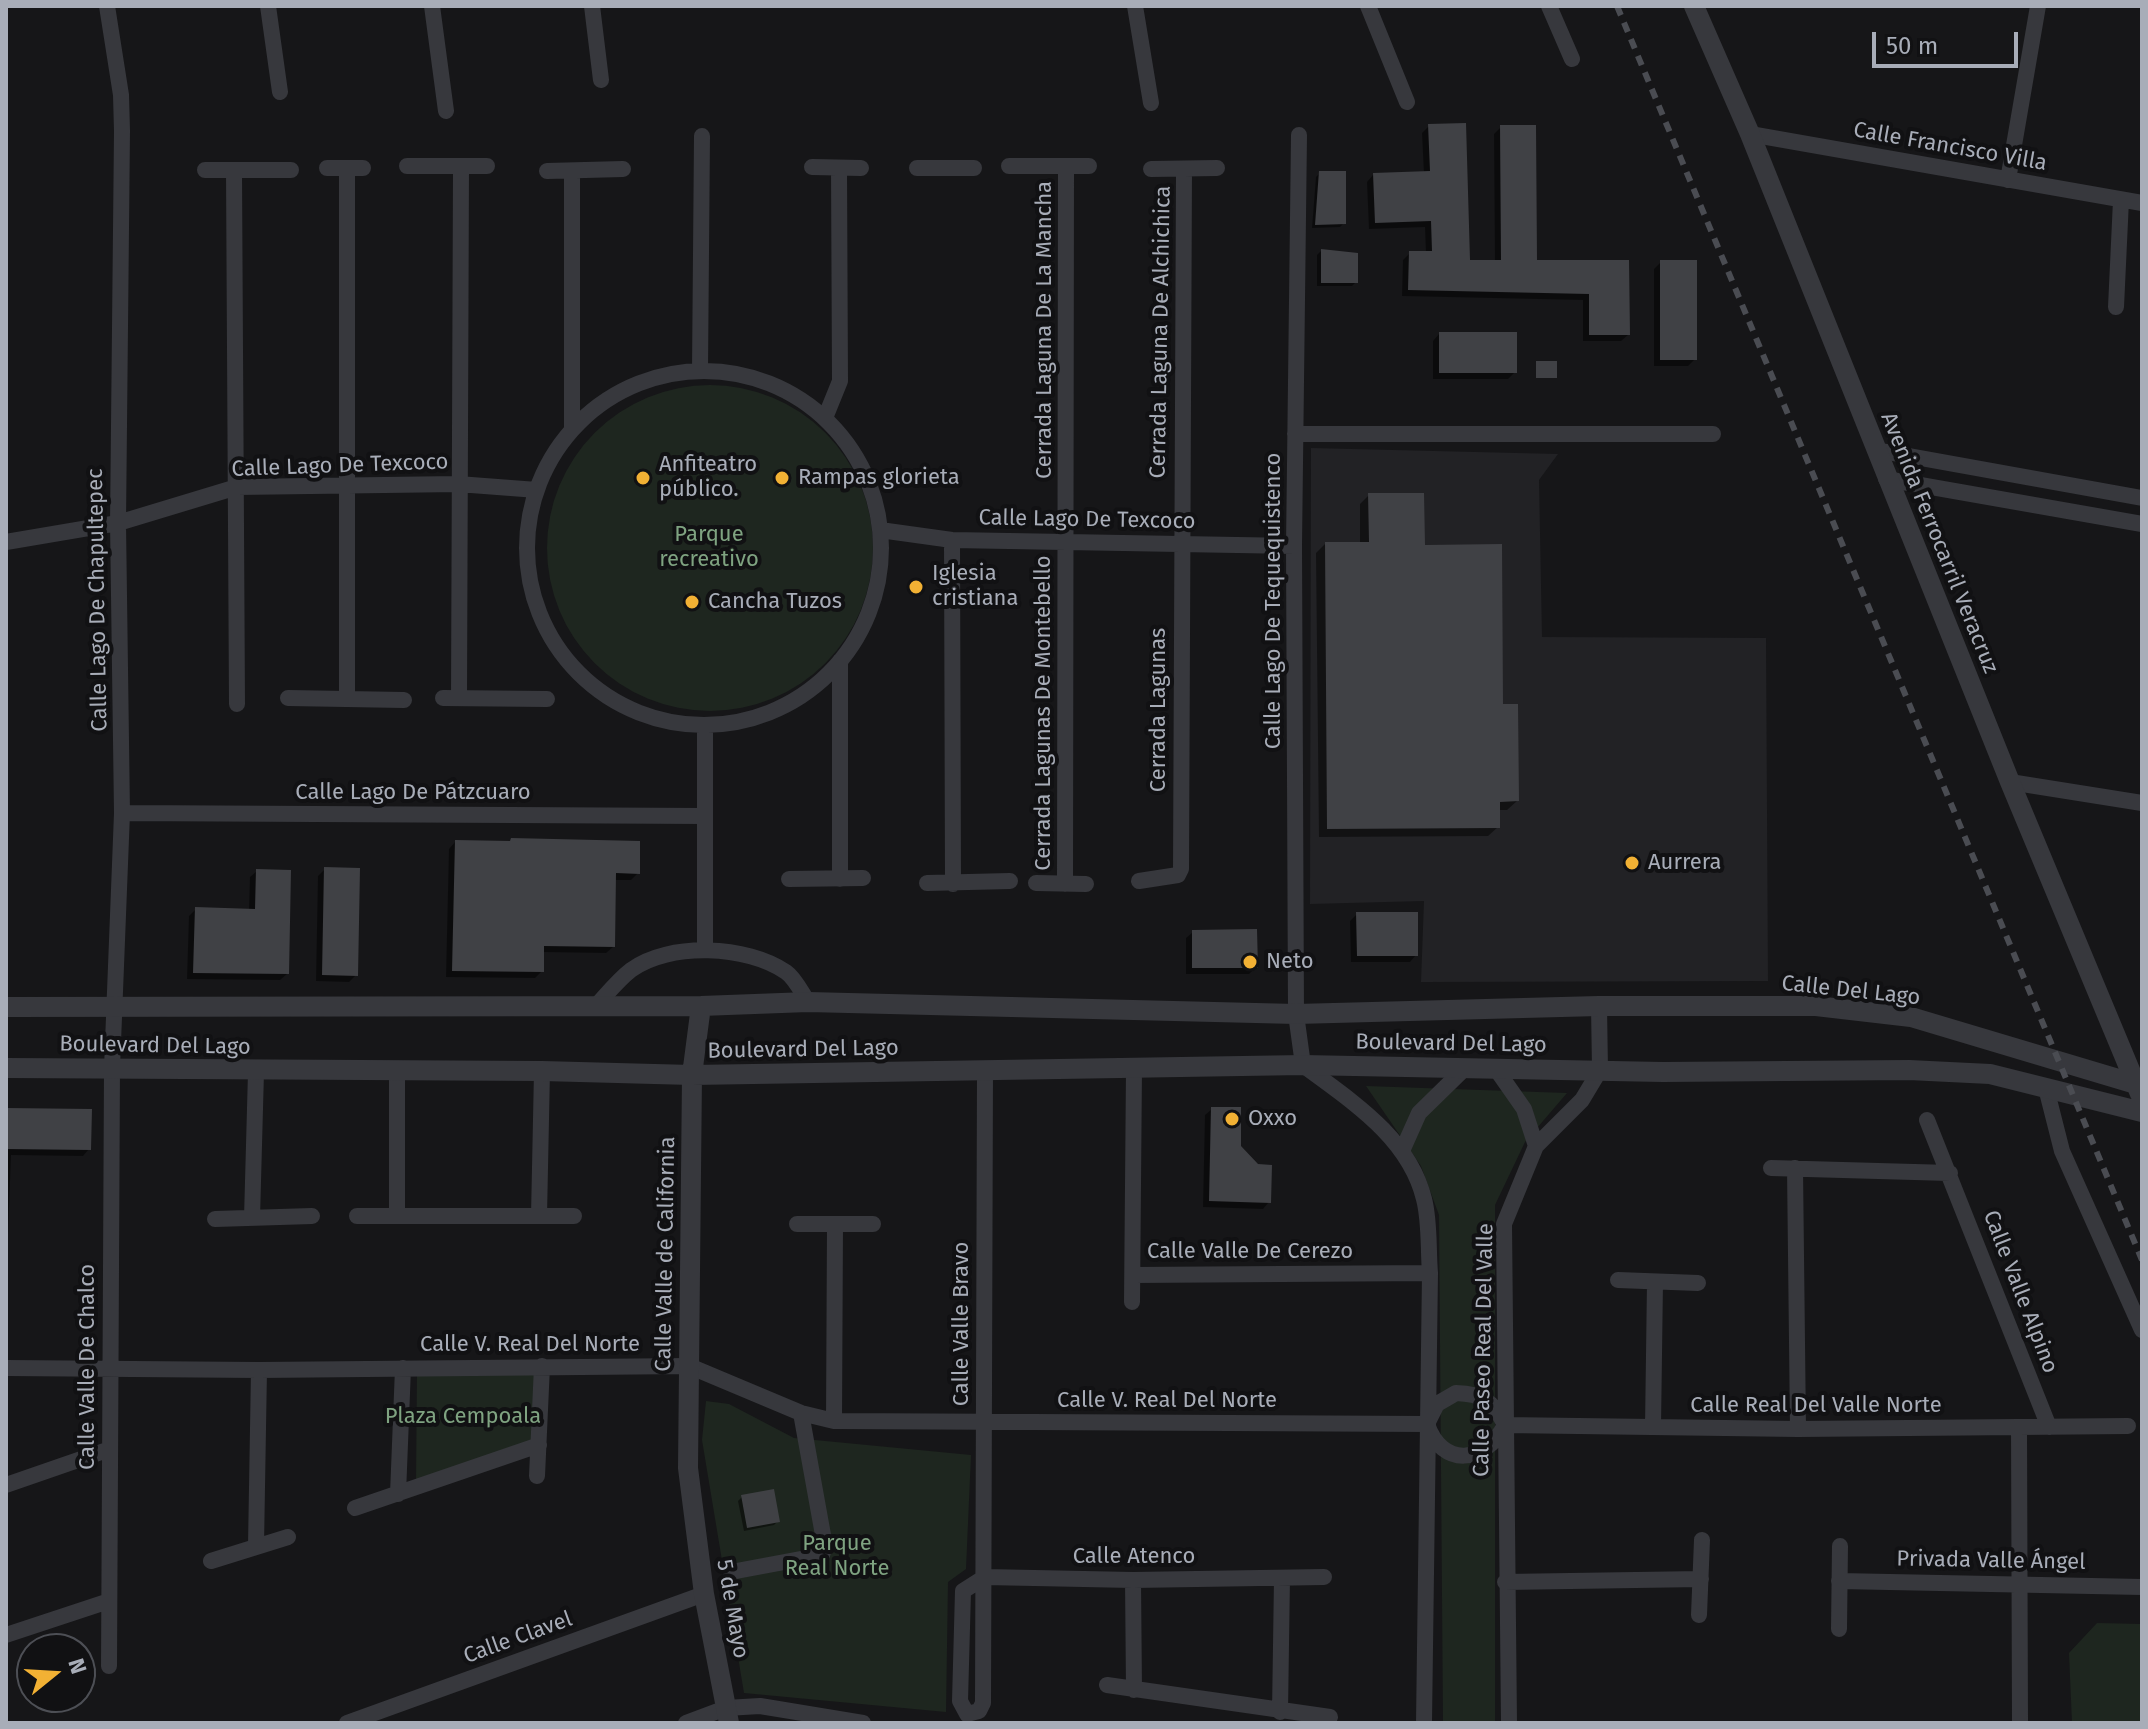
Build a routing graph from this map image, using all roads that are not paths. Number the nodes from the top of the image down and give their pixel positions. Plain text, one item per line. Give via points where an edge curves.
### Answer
1 (107, 6) edge
2 (268, 6) edge
3 (432, 6) edge
4 (592, 6) edge
5 (1135, 6) edge
6 (1368, 6) edge
7 (1549, 6) edge
8 (1694, 6) edge
9 (2038, 6) edge
10 (1572, 59) dead end
11 (601, 80) dead end
12 (280, 92) dead end
13 (1407, 102) dead end
14 (1151, 103) dead end
15 (446, 111) dead end
16 (1750, 134) junction
17 (1299, 135) dead end
18 (702, 136) dead end
19 (407, 166) dead end
20 (487, 166) dead end
21 (1009, 166) dead end
22 (1089, 166) dead end
23 (812, 167) dead end
24 (1066, 167) junction
25 (327, 168) dead end
26 (461, 168) junction
27 (839, 168) junction
28 (861, 168) dead end
29 (917, 168) dead end
30 (974, 168) dead end
31 (1217, 168) dead end
32 (623, 169) dead end
33 (1151, 169) dead end
34 (1184, 169) junction
35 (205, 170) dead end
36 (291, 170) dead end
37 (234, 171) junction
38 (547, 171) dead end
39 (572, 173) junction
40 (2008, 180) junction
41 (2121, 200) junction
42 (2142, 203) edge
43 (2116, 307) dead end
44 (700, 370) junction
45 (825, 418) junction
46 (572, 430) junction
47 (1295, 434) junction
48 (1713, 434) dead end
49 (1876, 450) junction
50 (1886, 479) junction
51 (458, 484) junction
52 (348, 485) junction
53 (237, 487) junction
54 (537, 490) junction
55 (2142, 498) edge
56 (118, 523) junction
57 (2142, 524) edge
58 (880, 530) junction
59 (952, 540) junction
60 (6, 542) edge
61 (1067, 542) junction
62 (1181, 544) junction
63 (1294, 546) junction
64 (840, 661) junction
65 (288, 698) dead end
66 (347, 698) junction
67 (547, 699) dead end
68 (404, 700) dead end
69 (237, 704) dead end
70 (705, 726) junction
71 (2010, 782) junction
72 (2142, 803) edge
73 (122, 813) junction
74 (704, 816) junction
75 (863, 878) dead end
76 (789, 879) dead end
77 (840, 879) junction
78 (1010, 881) dead end
79 (1139, 881) dead end
80 (927, 883) dead end
81 (1036, 883) dead end
82 (953, 884) junction
83 (1065, 884) junction
84 (1086, 884) dead end
85 (705, 950) junction
86 (808, 1002) junction
87 (596, 1006) junction
88 (701, 1006) junction
89 (1599, 1006) junction
90 (6, 1007) edge
91 (117, 1008) junction
92 (1296, 1014) junction
93 (1994, 1043) junction
94 (1303, 1065) junction
95 (6, 1068) edge
96 (112, 1068) junction
97 (1134, 1068) junction
98 (1464, 1069) junction
99 (1496, 1069) junction
100 (1600, 1070) junction
101 (542, 1071) junction
102 (256, 1072) junction
103 (397, 1072) junction
104 (985, 1072) junction
105 (1990, 1074) junction
106 (692, 1075) junction
107 (2046, 1088) junction
108 (2140, 1090) edge
109 (2142, 1112) edge
110 (1927, 1120) dead end
111 (1536, 1146) junction
112 (1402, 1151) junction
113 (1771, 1168) dead end
114 (1795, 1168) junction
115 (1950, 1173) junction
116 (312, 1216) dead end
117 (357, 1216) dead end
118 (397, 1216) junction
119 (539, 1216) junction
120 (574, 1216) dead end
121 (252, 1218) junction
122 (215, 1219) dead end
123 (797, 1224) dead end
124 (873, 1224) dead end
125 (835, 1226) junction
126 (1430, 1273) junction
127 (1133, 1275) junction
128 (1618, 1280) dead end
129 (1655, 1282) junction
130 (1698, 1283) dead end
131 (1132, 1302) dead end
132 (2142, 1330) edge
133 (542, 1366) junction
134 (689, 1366) junction
135 (110, 1367) junction
136 (6, 1368) edge
137 (403, 1368) junction
138 (259, 1370) junction
139 (801, 1413) junction
140 (834, 1421) junction
141 (984, 1423) junction
142 (1427, 1424) junction
143 (1505, 1425) junction
144 (2128, 1426) dead end
145 (1653, 1427) junction
146 (2019, 1427) junction
147 (2049, 1427) junction
148 (1798, 1429) junction
149 (539, 1445) junction
150 (110, 1449) junction
151 (537, 1476) dead end
152 (6, 1485) edge
153 (398, 1494) junction
154 (690, 1503) joint
155 (355, 1508) dead end
156 (288, 1537) dead end
157 (1702, 1540) dead end
158 (256, 1546) junction
159 (1840, 1546) dead end
160 (211, 1561) dead end
161 (731, 1572) dead end
162 (985, 1577) junction
163 (1324, 1577) dead end
164 (1282, 1578) junction
165 (1701, 1579) junction
166 (1133, 1580) junction
167 (1839, 1581) junction
168 (1505, 1582) junction
169 (2020, 1582) junction
170 (2142, 1587) edge
171 (704, 1594) junction
172 (109, 1601) junction
173 (1699, 1615) dead end
174 (1839, 1629) dead end
175 (6, 1635) edge
176 (109, 1666) dead end
177 (1107, 1685) dead end
178 (1134, 1690) junction
179 (1280, 1712) junction
180 (728, 1716) edge
181 (1330, 1717) dead end
182 (347, 1723) edge
183 (686, 1723) edge
184 (863, 1723) edge
185 (1424, 1723) edge
186 (1509, 1723) edge
187 (2020, 1723) edge

1 - 56 street, Calle Lago De Chapultepec via 122,131
2 - 12 street
3 - 15 street
4 - 11 street
5 - 14 street
6 - 13 street
7 - 10 street
8 - 16 street, Avenida Ferrocarril Veracruz
9 - 40 street
16 - 40 street, Calle Francisco Villa
16 - 49 street, Avenida Ferrocarril Veracruz
17 - 47 street, Calle Lago De Tequequistenco
18 - 44 street
19 - 26 street
20 - 26 street
21 - 24 street
22 - 24 street
23 - 27 street
24 - 61 street, Cerrada Laguna De La Mancha
25 - 52 street via 355,168
26 - 51 street
27 - 28 street
27 - 45 street via 840,381
29 - 30 street
31 - 34 street
32 - 39 street
33 - 34 street
34 - 62 street, Cerrada Laguna De Alchichica
35 - 37 street
36 - 37 street
37 - 53 street
38 - 39 street
39 - 46 street
40 - 41 street, Calle Francisco Villa
41 - 42 street, Calle Francisco Villa
41 - 43 street
44 - 45 street via 745,375 788,392
44 - 46 street via 652,378 619,393
45 - 58 street via 852,451 871,489
46 - 54 street via 551,458
47 - 48 street
47 - 63 street, Calle Lago De Tequequistenco
49 - 50 street, Avenida Ferrocarril Veracruz
49 - 55 street
50 - 57 street
50 - 71 street, Avenida Ferrocarril Veracruz
51 - 52 street, Calle Lago De Texcoco
51 - 54 street, Calle Lago De Texcoco
51 - 67 street via 451,698
52 - 53 street, Calle Lago De Texcoco
52 - 66 street
53 - 56 street, Calle Lago De Texcoco
53 - 69 street
54 - 70 street via 528,531 529,573 540,614 560,651 589,683 624,706 663,721
56 - 60 street, Calle Lago De Texcoco
56 - 73 street, Calle Lago De Chapultepec
58 - 59 street, Calle Lago De Texcoco
58 - 64 street via 880,573 869,614
59 - 61 street, Calle Lago De Texcoco
59 - 82 street
61 - 62 street, Calle Lago De Texcoco
61 - 83 street, Cerrada Lagunas De Montebello
62 - 63 street, Calle Lago De Texcoco
62 - 79 street, Cerrada Lagunas via 1178,875
63 - 92 street, Calle Lago De Tequequistenco
64 - 70 street via 786,706 747,721
64 - 77 street
65 - 66 street
66 - 68 street
70 - 74 street
71 - 72 street
71 - 108 street, Avenida Ferrocarril Veracruz
73 - 74 street, Calle Lago De Pátzcuaro
73 - 91 street, Calle Lago De Chapultepec
74 - 85 street
75 - 77 street
76 - 77 street
78 - 82 street
80 - 82 street
81 - 83 street, Cerrada Lagunas De Montebello
83 - 84 street, Cerrada Lagunas De Montebello
85 - 86 street via 756,958 788,973
85 - 87 street via 673,952 632,969
86 - 88 street, Boulevard Del Lago
86 - 92 street, Boulevard Del Lago
87 - 88 street, Boulevard Del Lago
87 - 91 street, Boulevard Del Lago
88 - 106 street, Calle Valle de California
89 - 92 street, Boulevard Del Lago
89 - 93 street, Calle Del Lago via 1816,1006 1911,1017
89 - 100 street
90 - 91 street, Boulevard Del Lago
91 - 96 street, Calle Lago De Chapultepec
92 - 94 street, Calle Lago De Tequequistenco
93 - 105 street
93 - 108 street, Calle Del Lago
94 - 97 street, Boulevard Del Lago
94 - 98 street, Boulevard Del Lago
94 - 112 street via 1367,1113
95 - 96 street, Boulevard Del Lago
96 - 102 street, Boulevard Del Lago
96 - 135 street, Calle Valle De Chalco
97 - 104 street, Boulevard Del Lago
97 - 127 street, Calle Valle De Cerezo
98 - 99 street, Boulevard Del Lago
98 - 112 street via 1419,1113
99 - 100 street, Boulevard Del Lago
99 - 111 street via 1524,1109
100 - 105 street
100 - 111 street, Calle Paseo Real Del Valle via 1582,1100
101 - 103 street, Boulevard Del Lago
101 - 106 street, Boulevard Del Lago
101 - 119 street
102 - 103 street, Boulevard Del Lago
102 - 121 street
103 - 118 street
104 - 106 street, Boulevard Del Lago
104 - 141 street, Calle Valle Bravo
105 - 107 street
106 - 134 street, Calle Valle de California
107 - 109 street
107 - 132 street via 2062,1151
110 - 115 street, Calle Valle Alpino
111 - 143 street, Calle Paseo Real Del Valle via 1504,1224
112 - 126 street via 1424,1199
113 - 114 street
114 - 115 street
114 - 148 street
115 - 147 street, Calle Valle Alpino
116 - 121 street
117 - 118 street
118 - 119 street
119 - 120 street
121 - 122 street
123 - 125 street
124 - 125 street
125 - 140 street
126 - 127 street, Calle Valle De Cerezo
126 - 142 street
127 - 131 street
128 - 129 street
129 - 130 street
129 - 145 street
133 - 134 street, Calle V. Real Del Norte
133 - 137 street, Calle V. Real Del Norte
133 - 149 street
134 - 139 street, Calle V. Real Del Norte
134 - 154 street, Calle Valle de California
135 - 136 street, Calle V. Real Del Norte
135 - 138 street, Calle V. Real Del Norte
135 - 150 street, Calle Valle De Chalco
137 - 138 street, Calle V. Real Del Norte
137 - 153 street
138 - 158 street
139 - 140 street, Calle V. Real Del Norte
139 - 161 street via 825,1546 822,1555
140 - 141 street, Calle V. Real Del Norte
141 - 142 street, Calle V. Real Del Norte
141 - 162 street, Calle Valle Bravo
142 - 143 street via 1432,1438 1457,1455 1487,1450
142 - 143 street via 1437,1404 1456,1393 1477,1394 1495,1405
142 - 185 street
143 - 145 street, Calle Real Del Valle Norte
143 - 168 street, Calle Paseo Real Del Valle
144 - 147 street, Calle Real Del Valle Norte
145 - 148 street, Calle Real Del Valle Norte
146 - 147 street, Calle Real Del Valle Norte
146 - 148 street, Calle Real Del Valle Norte
146 - 169 street
149 - 151 street
149 - 153 street
150 - 152 street
150 - 172 street, Calle Valle De Chalco
153 - 155 street
154 - 171 street, 5 de Mayo
156 - 158 street
157 - 165 street
158 - 160 street
159 - 167 street
162 - 162 street, Calle Valle Bravo via 963,1591 960,1701 967,1714 979,1711 983,1703
162 - 166 street, Calle Atenco
163 - 164 street, Calle Atenco
164 - 166 street, Calle Atenco
164 - 179 street
165 - 168 street
165 - 173 street
166 - 178 street
167 - 169 street, Privada Valle Ángel
167 - 174 street
168 - 186 street, Calle Paseo Real Del Valle
169 - 170 street, Privada Valle Ángel
169 - 187 street
171 - 180 street, 5 de Mayo
171 - 182 street, Calle Clavel
172 - 175 street
172 - 176 street, Calle Valle De Chalco
177 - 178 street
178 - 179 street
179 - 181 street
180 - 183 street
180 - 184 street via 760,1706

